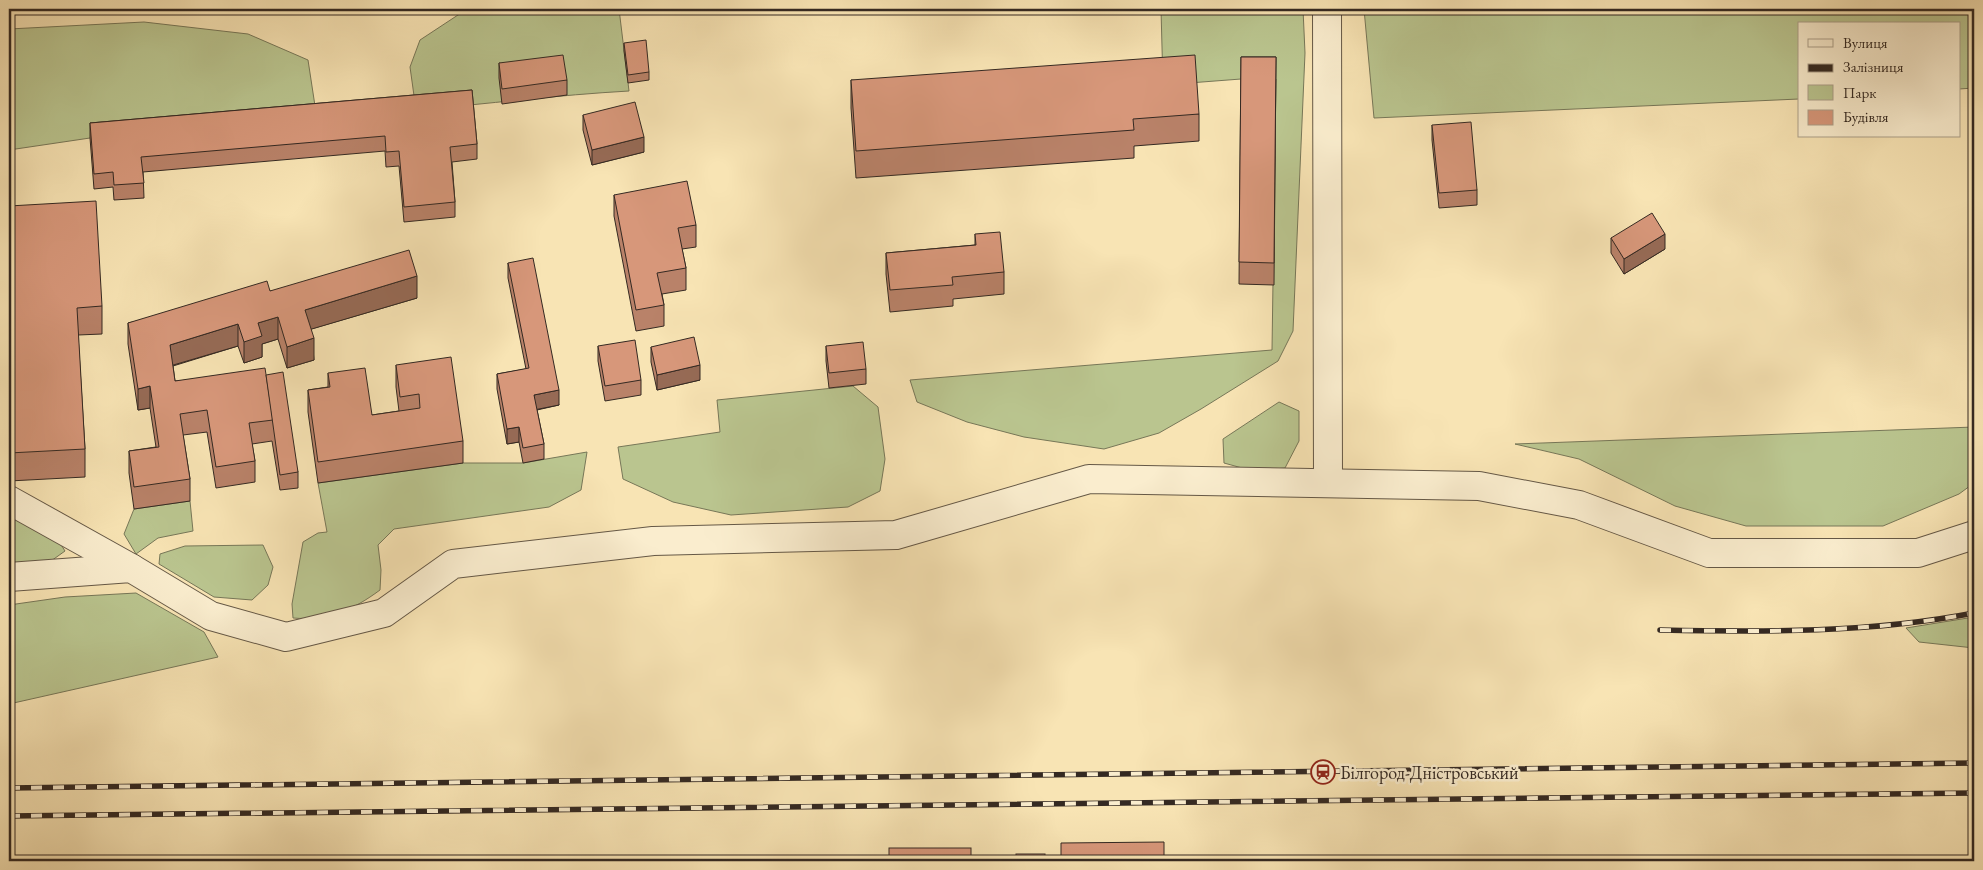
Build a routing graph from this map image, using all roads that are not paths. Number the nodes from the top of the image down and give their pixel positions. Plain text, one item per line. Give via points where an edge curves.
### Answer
1 (1327, 9) edge
2 (1328, 483) junction
3 (9, 500) edge
4 (1974, 535) edge
5 (131, 568) junction
6 (9, 577) edge

1 - 2 street
2 - 4 street via 1479,486 1579,505 1709,553 1918,553
2 - 5 street via 1089,479 896,535 653,541 453,564 384,613 286,637 211,616
3 - 5 street
5 - 6 street

